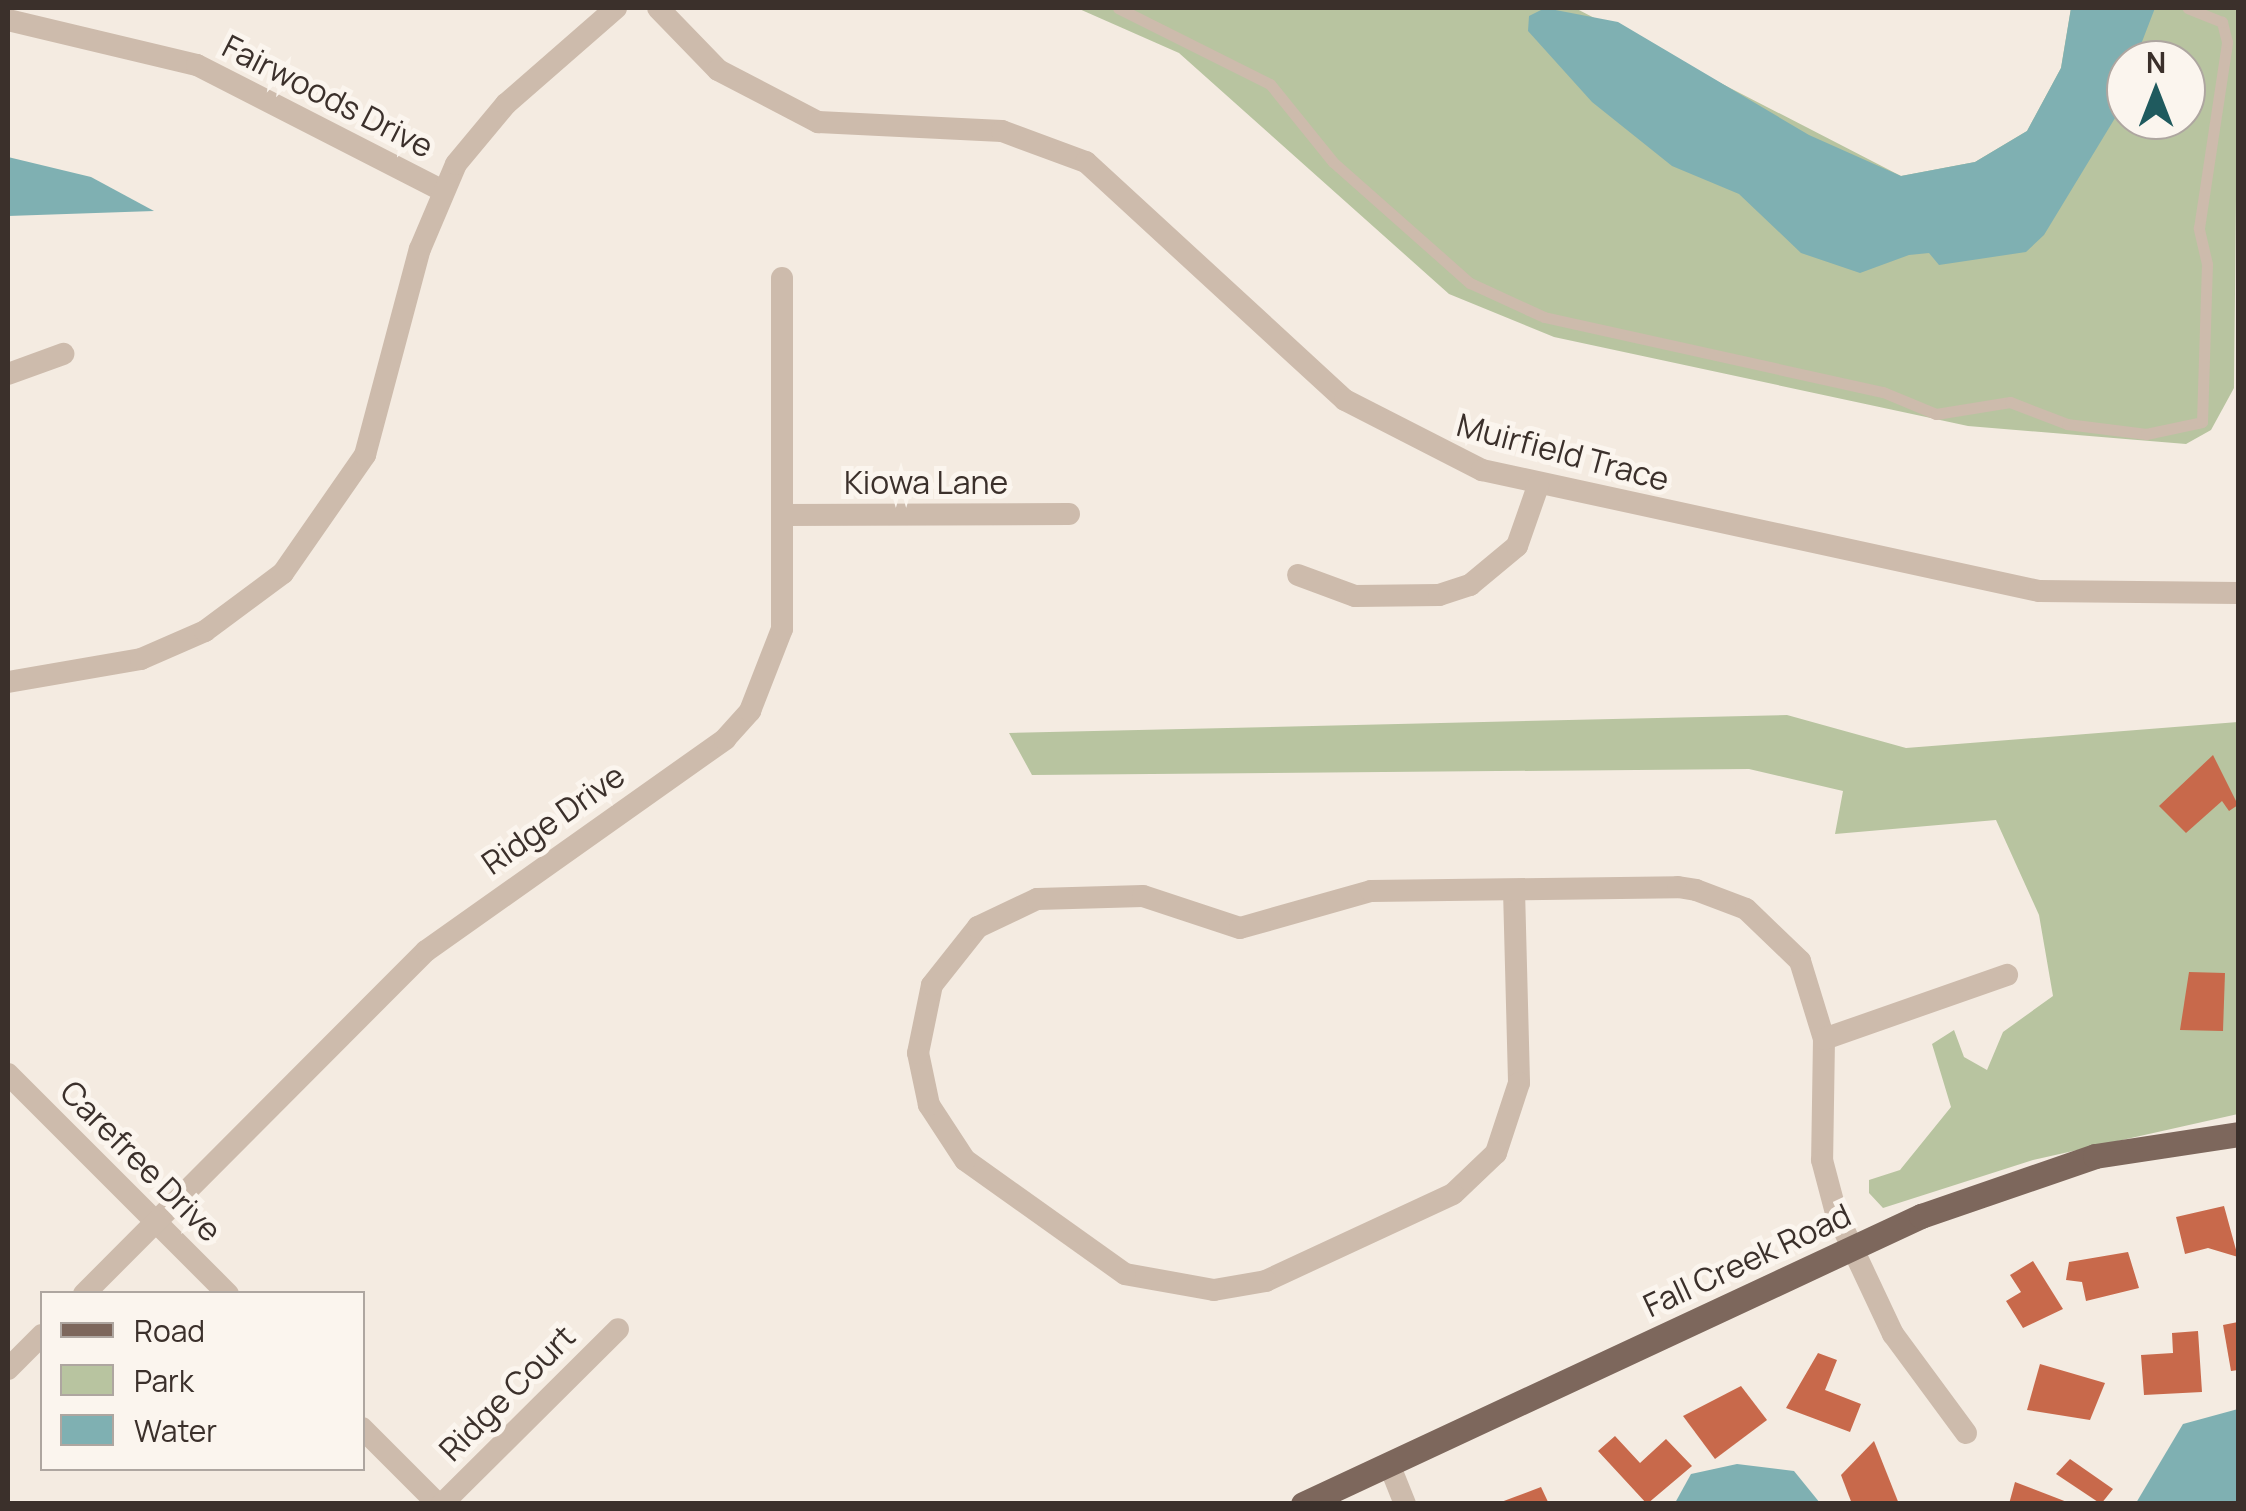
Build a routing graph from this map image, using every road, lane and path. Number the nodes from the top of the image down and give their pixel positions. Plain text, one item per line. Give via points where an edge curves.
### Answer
1 (616, 8) edge
2 (658, 8) edge
3 (1118, 8) edge
4 (2188, 8) edge
5 (8, 20) edge
6 (442, 191) junction
7 (782, 278) dead end
8 (63, 354) dead end
9 (8, 374) edge
10 (1538, 486) junction
11 (1069, 514) dead end
12 (783, 516) junction
13 (1298, 575) dead end
14 (2238, 593) edge
15 (8, 682) edge
16 (1514, 890) junction
17 (2008, 975) dead end
18 (1824, 1039) junction
19 (8, 1074) edge
20 (2238, 1134) edge
21 (156, 1222) junction
22 (1852, 1247) junction
23 (87, 1291) edge
24 (225, 1291) edge
25 (618, 1329) dead end
26 (40, 1336) edge
27 (8, 1370) edge
28 (365, 1431) edge
29 (1966, 1433) dead end
30 (1389, 1464) junction
31 (440, 1504) edge
32 (1303, 1504) edge
33 (1405, 1504) edge

1 - 6 street via 506,104
2 - 10 street, Muirfield Trace via 718,70 818,122 1002,131 1086,162 1346,400 1430,450
3 - 4 lane via 1270,84 1333,162 1470,283 1518,306 1585,332 1702,347 1810,382 1882,392 1936,414 2010,402 2067,424 2146,434 2202,422 2207,264 2199,228 2227,42 2222,22
5 - 6 street, Fairwoods Drive via 197,65
6 - 15 street via 365,455 347,494 284,574 228,617 141,659
7 - 12 street, Ridge Drive
8 - 9 street
10 - 13 street via 1518,546 1470,585 1439,596 1355,596
10 - 14 street, Muirfield Trace via 2039,591
11 - 12 street, Kiowa Lane
12 - 21 street, Ridge Drive via 778,651 738,726 426,951
16 - 16 street via 1346,894 1257,928 1216,924 1129,894 1008,909 949,956 921,1019 922,1084 948,1142 1098,1257 1152,1282 1240,1288 1367,1238 1453,1194 1506,1136 1520,1082
16 - 18 street via 1678,888 1746,909 1800,961
17 - 18 street
18 - 22 street via 1822,1160
19 - 21 street, Carefree Drive
20 - 22 main road, Fall Creek Road via 2050,1169
21 - 23 street, Ridge Drive
21 - 24 street, Carefree Drive
22 - 29 street via 1893,1334
22 - 30 main road, Fall Creek Road
25 - 31 street, Ridge Court
26 - 27 street
28 - 31 street
30 - 32 main road, Fall Creek Road
30 - 33 street

